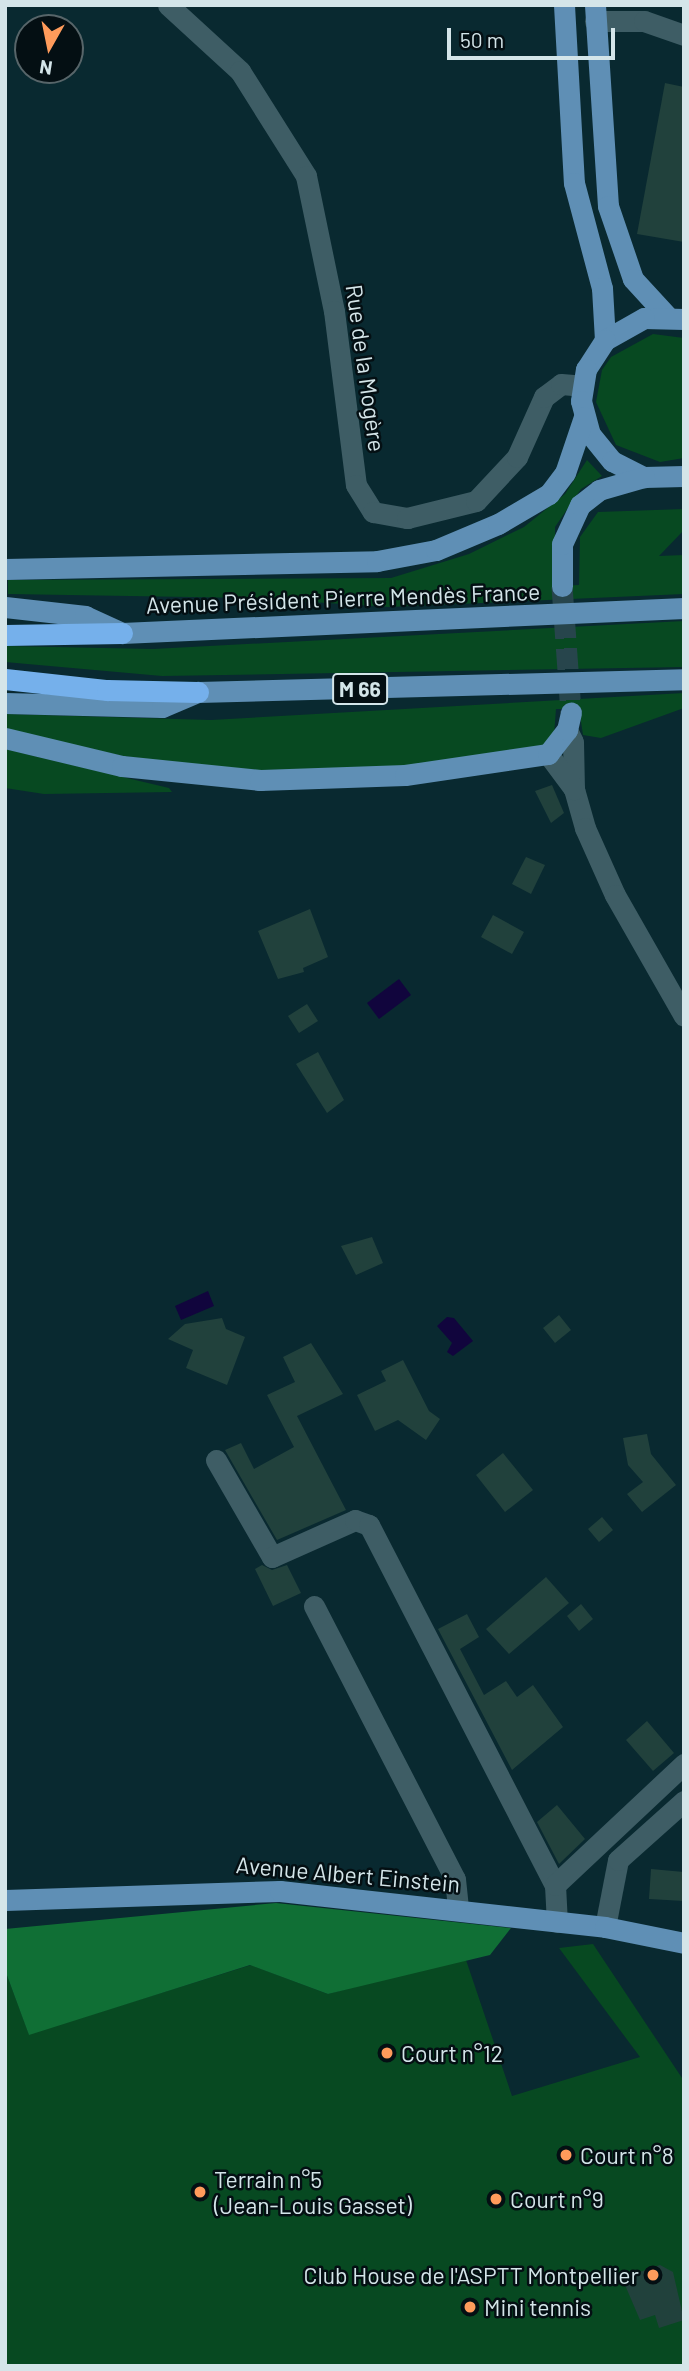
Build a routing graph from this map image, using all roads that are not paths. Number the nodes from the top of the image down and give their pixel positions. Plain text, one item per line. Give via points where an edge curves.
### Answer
1 (168, 5) edge
2 (564, 5) edge
3 (595, 13) edge
4 (684, 35) edge
5 (675, 318) edge
6 (605, 340) junction
7 (582, 386) junction
8 (584, 417) junction
9 (684, 476) edge
10 (644, 477) junction
11 (5, 569) edge
12 (562, 586) tunnel mouth
13 (5, 607) edge
14 (684, 608) edge
15 (122, 633) junction
16 (5, 635) edge
17 (5, 679) edge
18 (684, 679) edge
19 (198, 691) junction
20 (5, 703) edge
21 (569, 721) joint
22 (5, 738) edge
23 (548, 754) junction
24 (573, 789) junction
25 (684, 1016) edge
26 (216, 1461) dead end
27 (314, 1606) dead end
28 (684, 1764) edge
29 (684, 1801) edge
30 (555, 1885) junction
31 (5, 1900) edge
32 (458, 1909) junction
33 (557, 1922) junction
34 (605, 1927) junction
35 (684, 1943) edge

1 - 7 street, Rue de la Mogère via 240,71 306,176 334,311 356,485 373,512 407,518 476,500 517,457 544,397 561,384
2 - 6 main road via 574,183 602,288
3 - 4 street via 644,21
3 - 5 main road via 604,179 614,233 633,279
5 - 6 main road via 623,326
6 - 7 main road
7 - 8 main road
8 - 10 main road via 599,449
8 - 11 main road via 565,473 549,494 498,524 436,550 377,561
9 - 10 main road
10 - 12 main road via 599,491 580,505 562,544
13 - 15 main road via 85,616
14 - 15 main road, Avenue Président Pierre Mendès France
15 - 16 highway, Avenue Président Pierre Mendès France
17 - 19 highway, M 66 via 107,690
18 - 19 main road, M 66
19 - 20 main road, M 66 via 162,707
21 - 23 main road
21 - 24 street
22 - 23 main road via 122,766 260,780 405,775
23 - 24 street
24 - 25 street via 615,895
26 - 30 street via 272,1557 355,1520 369,1525
27 - 32 street via 455,1880
28 - 30 street
29 - 34 street via 618,1860
30 - 33 street
31 - 32 main road, Avenue Albert Einstein via 241,1889
32 - 33 main road, Avenue Albert Einstein
33 - 34 main road, Avenue Albert Einstein
34 - 35 main road, Avenue Albert Einstein

